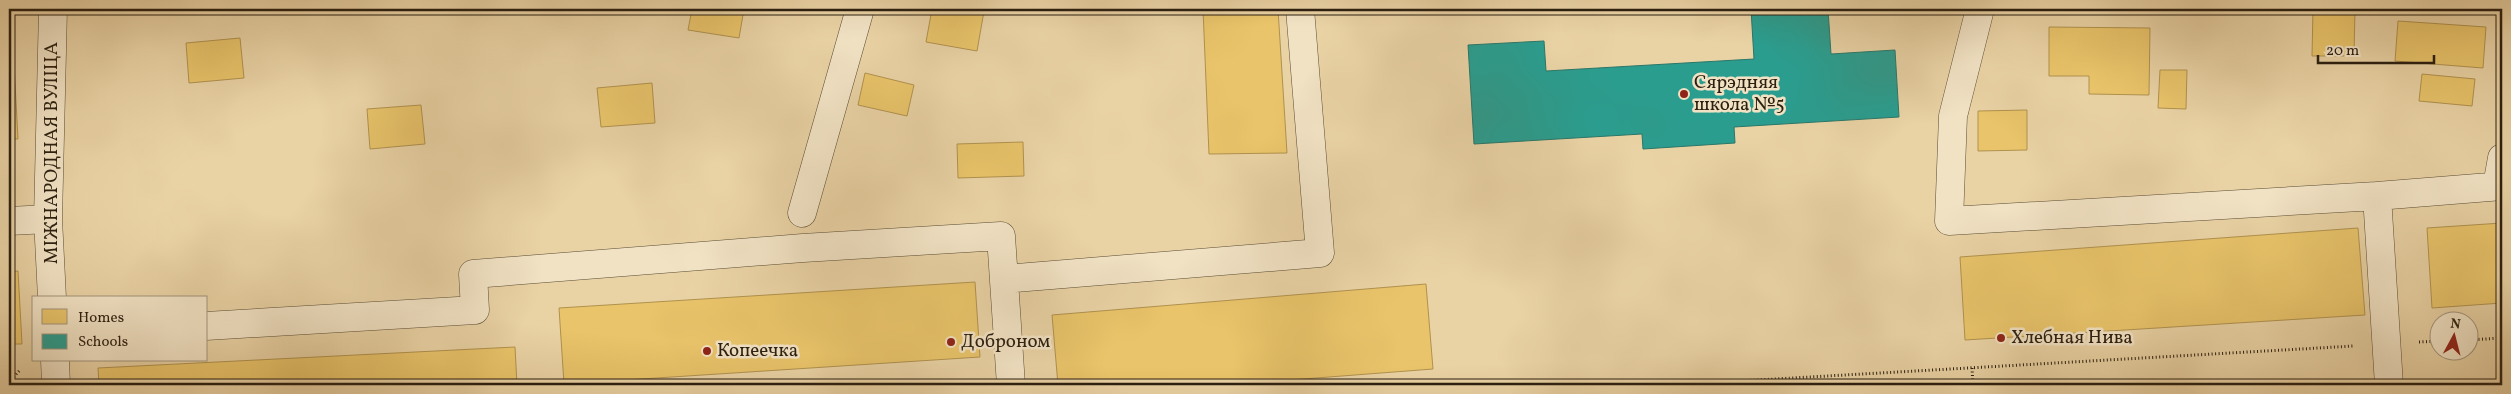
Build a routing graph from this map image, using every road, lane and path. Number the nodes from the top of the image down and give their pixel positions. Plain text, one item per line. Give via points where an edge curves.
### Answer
1 (53, 9) edge
2 (860, 9) edge
3 (1300, 9) edge
4 (1980, 9) edge
5 (2502, 158) edge
6 (2500, 186) edge
7 (2378, 196) junction
8 (802, 214) dead end
9 (48, 219) junction
10 (9, 221) edge
11 (1004, 279) junction
12 (52, 296) edge
13 (208, 326) edge
14 (2502, 338) edge
15 (2478, 339) edge
16 (2428, 342) edge
17 (2387, 344) junction
18 (55, 362) edge
19 (1972, 368) junction
20 (56, 385) edge
21 (1011, 385) edge
22 (1670, 385) edge
23 (1973, 385) edge
24 (2390, 385) edge

1 - 9 street, МІЖНАРОДНАЯ ВУЛІЦА
2 - 8 street
3 - 11 street via 1320,253
4 - 7 street via 1953,116 1950,221
5 - 6 street
6 - 7 street
7 - 17 street
9 - 10 street
9 - 12 street, МІЖНАРОДНАЯ ВУЛІЦА
11 - 13 street via 1001,236 473,274 475,310
11 - 21 street
14 - 15 path
16 - 17 path
17 - 19 path
17 - 24 street
18 - 20 street
19 - 22 path
19 - 23 path

